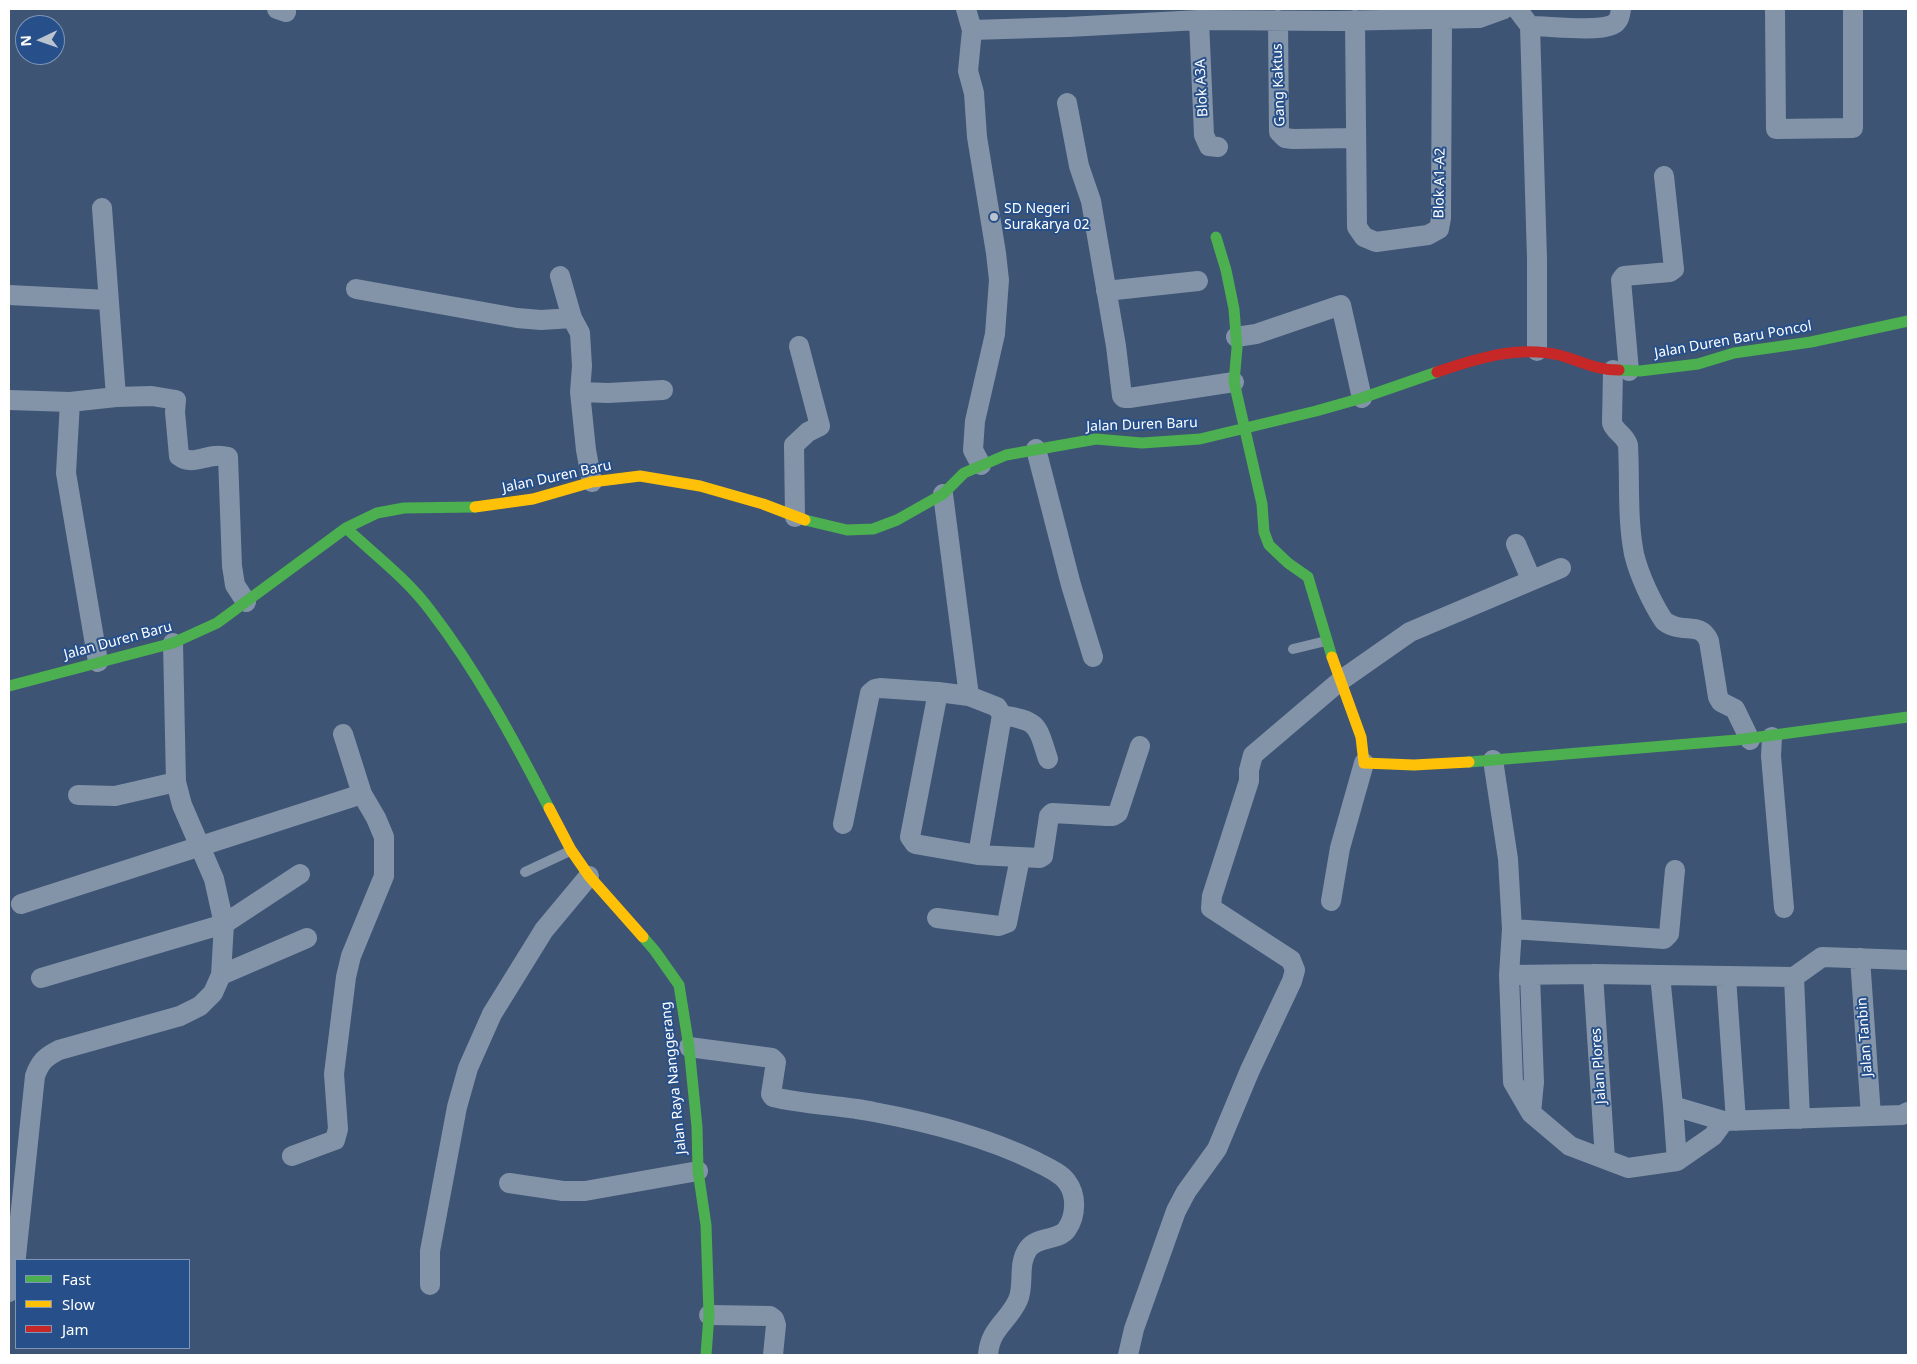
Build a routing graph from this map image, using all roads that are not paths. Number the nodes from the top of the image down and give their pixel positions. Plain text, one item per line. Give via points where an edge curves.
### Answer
1 (966, 9) edge
2 (1504, 9) edge
3 (1517, 9) edge
4 (1621, 9) edge
5 (1775, 9) edge
6 (1854, 9) edge
7 (1256, 14) edge
8 (1412, 14) edge
9 (1187, 16) edge
10 (1093, 17) edge
11 (1342, 17) edge
12 (1530, 17) edge
13 (1479, 18) junction
14 (1278, 20) junction
15 (1442, 20) junction
16 (972, 30) junction
17 (1068, 103) dead end
18 (1356, 138) junction
19 (1218, 147) dead end
20 (1664, 176) dead end
21 (102, 208) dead end
22 (1216, 237) dead end
23 (560, 276) dead end
24 (1198, 281) dead end
25 (356, 289) dead end
26 (1106, 291) junction
27 (9, 295) edge
28 (108, 300) junction
29 (572, 318) junction
30 (1908, 320) edge
31 (1236, 337) junction
32 (800, 346) dead end
33 (1537, 351) junction
34 (1621, 370) junction
35 (1234, 382) junction
36 (663, 390) dead end
37 (580, 392) junction
38 (116, 397) junction
39 (1362, 398) junction
40 (9, 400) edge
41 (70, 402) junction
42 (1244, 430) junction
43 (1036, 449) junction
44 (981, 465) junction
45 (592, 482) junction
46 (943, 494) junction
47 (795, 517) junction
48 (346, 528) junction
49 (1516, 544) dead end
50 (1561, 568) dead end
51 (1531, 579) junction
52 (246, 602) junction
53 (1327, 641) junction
54 (173, 643) junction
55 (1293, 649) dead end
56 (1094, 657) dead end
57 (98, 662) junction
58 (1340, 681) junction
59 (9, 686) edge
60 (938, 692) junction
61 (968, 696) junction
62 (1002, 716) junction
63 (1908, 717) edge
64 (343, 734) dead end
65 (1772, 737) junction
66 (1750, 740) junction
67 (1140, 746) dead end
68 (1048, 759) dead end
69 (1493, 760) junction
70 (1364, 763) junction
71 (178, 792) junction
72 (362, 794) junction
73 (78, 795) dead end
74 (843, 824) dead end
75 (200, 846) junction
76 (571, 850) junction
77 (978, 855) junction
78 (1020, 858) junction
79 (1675, 870) dead end
80 (525, 872) dead end
81 (300, 874) dead end
82 (589, 876) junction
83 (1331, 901) dead end
84 (21, 904) dead end
85 (1784, 908) dead end
86 (937, 918) dead end
87 (224, 924) junction
88 (1512, 930) junction
89 (307, 938) dead end
90 (1860, 958) junction
91 (1908, 960) edge
92 (1593, 974) junction
93 (221, 975) junction
94 (1509, 975) junction
95 (1530, 975) junction
96 (1660, 975) junction
97 (1726, 977) junction
98 (1794, 977) junction
99 (40, 978) dead end
100 (689, 1047) junction
101 (1673, 1106) junction
102 (1908, 1112) edge
103 (1532, 1113) junction
104 (1872, 1116) junction
105 (1800, 1119) junction
106 (1730, 1121) junction
107 (292, 1156) dead end
108 (1605, 1159) junction
109 (1677, 1161) junction
110 (698, 1171) junction
111 (509, 1183) dead end
112 (13, 1240) edge
113 (430, 1285) dead end
114 (9, 1292) edge
115 (708, 1315) junction
116 (706, 1355) edge
117 (772, 1355) edge
118 (988, 1355) edge
119 (1128, 1355) edge

1 - 16 street
2 - 13 street
3 - 12 street
4 - 12 street via 1619,19 1613,25 1598,28
5 - 6 street via 1776,130 1853,128
7 - 9 street
7 - 14 street
8 - 11 street
8 - 15 street
9 - 10 street
9 - 19 street, Blok A3A via 1204,135 1209,146
10 - 16 street via 1068,27
11 - 14 street
11 - 18 street, Blok A1-A2
12 - 13 street
12 - 33 street
13 - 15 street
14 - 18 street, Gang Kaktus via 1279,132 1285,138 1293,139
15 - 18 street, Blok A1-A2 via 1439,229 1428,235 1376,242 1364,237 1357,227
16 - 44 street via 968,71 974,93 977,136 999,280 995,334 975,421 973,450
17 - 26 street via 1080,166 1091,201
20 - 34 street via 1674,268 1670,272 1624,276 1621,280
21 - 28 street
22 - 31 street via 1230,282
23 - 29 street
24 - 26 street
25 - 29 street via 517,318
26 - 35 street via 1120,391 1124,398
27 - 28 street
28 - 38 street
29 - 37 street via 580,333
30 - 34 street, Jalan Duren Baru Poncol via 1811,342 1734,353 1698,364
31 - 35 street via 1238,365
31 - 39 street via 1256,334 1341,305
32 - 47 street via 820,426 794,445
33 - 34 street, Jalan Duren Baru Poncol via 1602,370
33 - 39 street, Jalan Duren Baru Poncol via 1470,361
34 - 66 street via 1612,423 1628,444 1631,523 1638,566 1664,622 1679,629 1700,629 1706,634 1718,698 1735,708
35 - 42 street
36 - 37 street
37 - 45 street
38 - 41 street
38 - 52 street via 152,396 176,400 179,456 192,461 217,455 228,457 232,566 235,585
39 - 42 street, Jalan Duren Baru Poncol
40 - 41 street
41 - 57 street via 66,473
42 - 43 street, Jalan Duren Baru via 1200,439 1142,443 1096,439
42 - 53 street via 1269,545 1288,564 1308,577
43 - 44 street, Jalan Duren Baru via 1006,455
43 - 56 street via 1071,585
44 - 46 street, Jalan Duren Baru via 964,473
45 - 47 street, Jalan Duren Baru via 640,476 692,485 763,504
45 - 48 street, Jalan Duren Baru via 533,499 478,507 404,508 377,513
46 - 47 street, Jalan Duren Baru via 897,520 873,529 847,530
46 - 61 street
48 - 52 street, Jalan Duren Baru
48 - 76 street, Jalan Raya Nanggerang via 430,609 509,730
49 - 51 street
50 - 51 street
51 - 58 street via 1410,632
52 - 54 street, Jalan Duren Baru via 217,623
53 - 55 lane
53 - 58 street
54 - 57 street, Jalan Duren Baru
54 - 71 street
57 - 59 street, Jalan Duren Baru
58 - 70 street via 1361,737
58 - 119 street via 1253,755 1249,781 1210,908 1291,960 1294,970 1292,981 1217,1149 1176,1211 1134,1329
60 - 61 street
60 - 74 street via 880,688 870,693
60 - 77 street via 910,837 915,844
61 - 62 street via 997,707
62 - 68 street via 1032,722 1040,734
62 - 77 street
63 - 65 street
64 - 72 street
65 - 66 street
65 - 85 street
66 - 69 street
67 - 78 street via 1118,813 1113,816 1052,814 1049,816 1043,856
69 - 70 street via 1397,766
69 - 88 street via 1508,859
70 - 83 street via 1340,848
71 - 73 street
71 - 75 street
72 - 75 street
72 - 107 street via 384,837 384,876 351,956 346,978 334,1074 338,1129 334,1140
75 - 84 street
75 - 87 street via 214,879
76 - 80 lane
76 - 82 street, Jalan Raya Nanggerang
77 - 78 street
78 - 86 street via 1007,923 999,926
79 - 88 street via 1669,934 1664,939
81 - 87 street
82 - 100 street, Jalan Raya Nanggerang via 655,951 679,985
82 - 113 street via 544,930 492,1014 468,1068 457,1107 430,1250
87 - 93 street
87 - 99 street
88 - 94 street
89 - 93 street
90 - 91 street
90 - 98 street via 1822,958
90 - 104 street, Jalan Tanbin
92 - 95 street
92 - 96 street
92 - 108 street, Jalan Plores
93 - 112 street via 213,992 200,1006 180,1016 58,1050 40,1062 34,1076
94 - 95 street
94 - 103 street via 1513,1082
95 - 103 street
96 - 97 street
96 - 101 street
97 - 98 street
97 - 106 street
98 - 105 street
100 - 110 street, Jalan Raya Nanggerang
100 - 118 street via 772,1058 777,1067 773,1097 874,1112 954,1130 1016,1151 1067,1181 1074,1198 1071,1221 1059,1235 1038,1241 1028,1249 1021,1267 1021,1291 1005,1320 995,1330
101 - 106 street
101 - 109 street
102 - 104 street
103 - 108 street via 1570,1146
104 - 105 street
105 - 106 street
106 - 109 street
108 - 109 street via 1628,1168
110 - 111 street via 585,1191
110 - 115 street, Jalan Raya Nanggerang via 706,1225
112 - 114 street via 13,1285
115 - 116 street, Jalan Raya Nanggerang
115 - 117 street via 770,1316 776,1325

